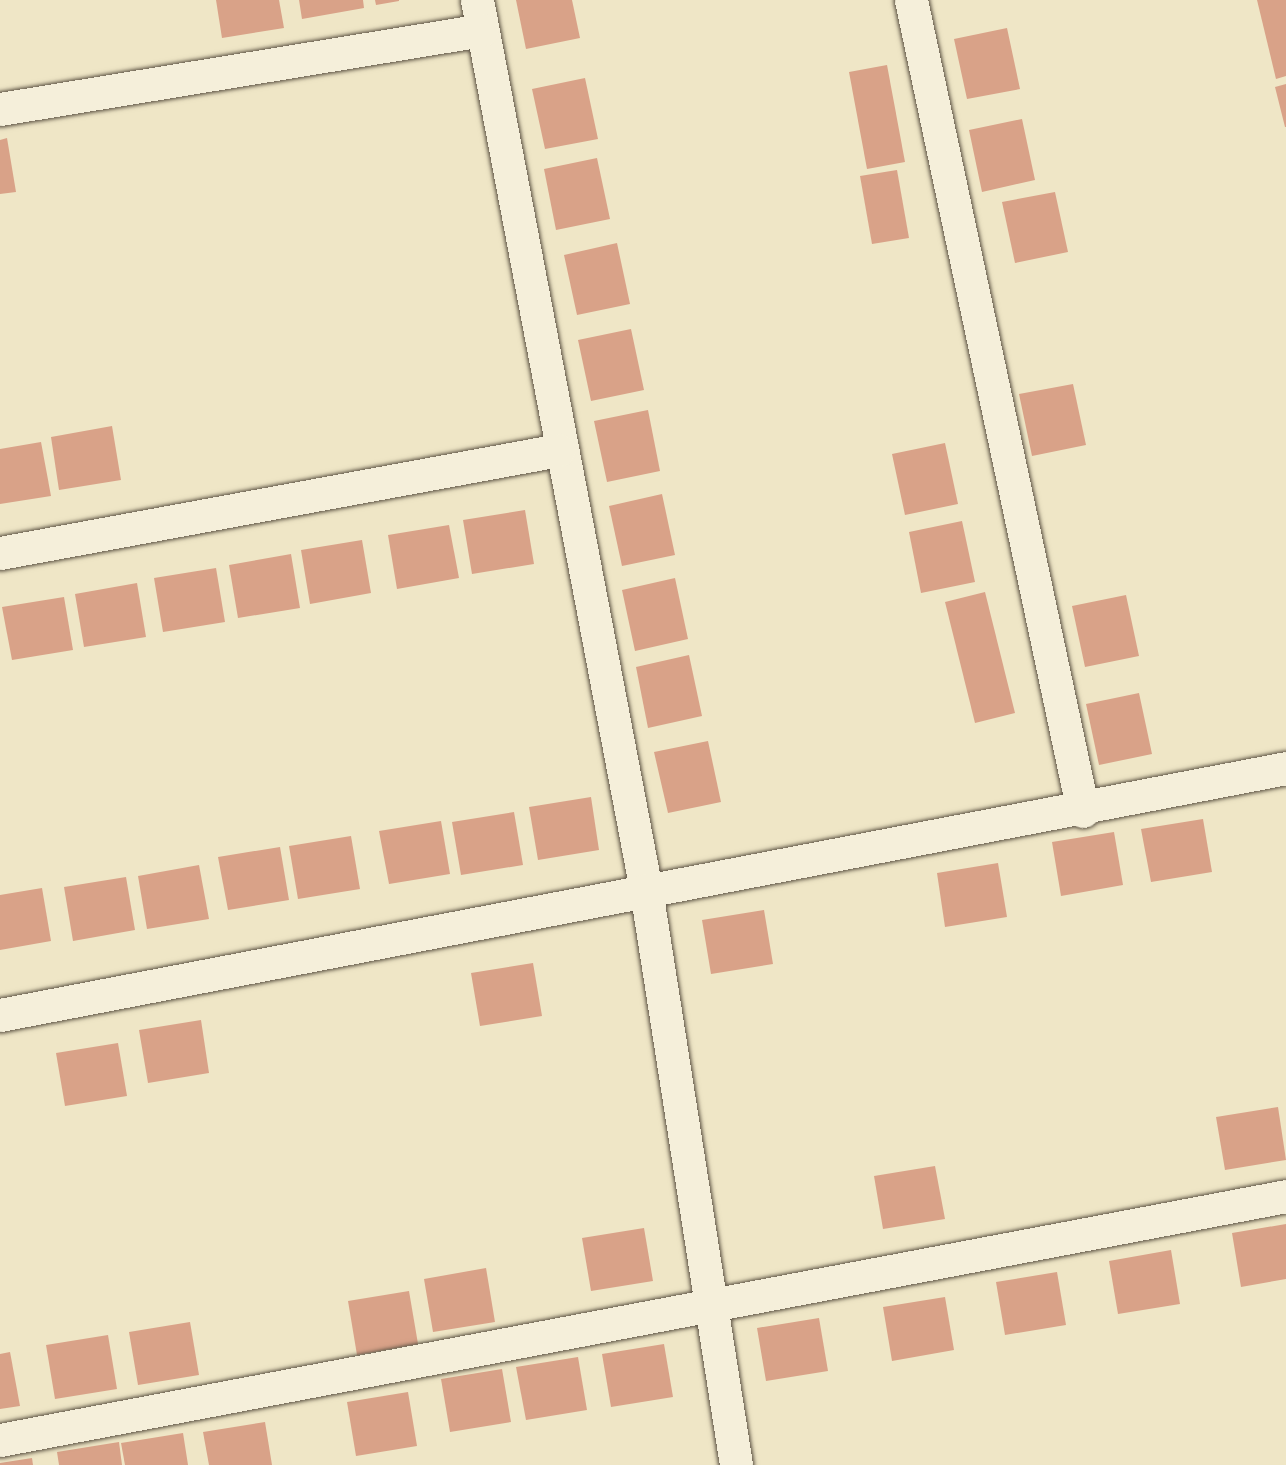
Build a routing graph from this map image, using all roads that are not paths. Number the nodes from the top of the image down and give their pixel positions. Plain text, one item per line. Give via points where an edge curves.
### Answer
1 (911, 0) edge
2 (479, 15) edge
3 (0, 109) edge
4 (559, 450) junction
5 (0, 553) edge
6 (1286, 768) edge
7 (1083, 811) junction
8 (646, 890) junction
9 (0, 1016) edge
10 (1286, 1196) edge
11 (711, 1308) junction
12 (0, 1440) edge
13 (736, 1465) edge

1 - 7 street
2 - 3 street
2 - 4 street
4 - 5 street
4 - 8 street
6 - 7 street
7 - 8 street
8 - 9 street
8 - 11 street
10 - 11 street
11 - 12 street
11 - 13 street

